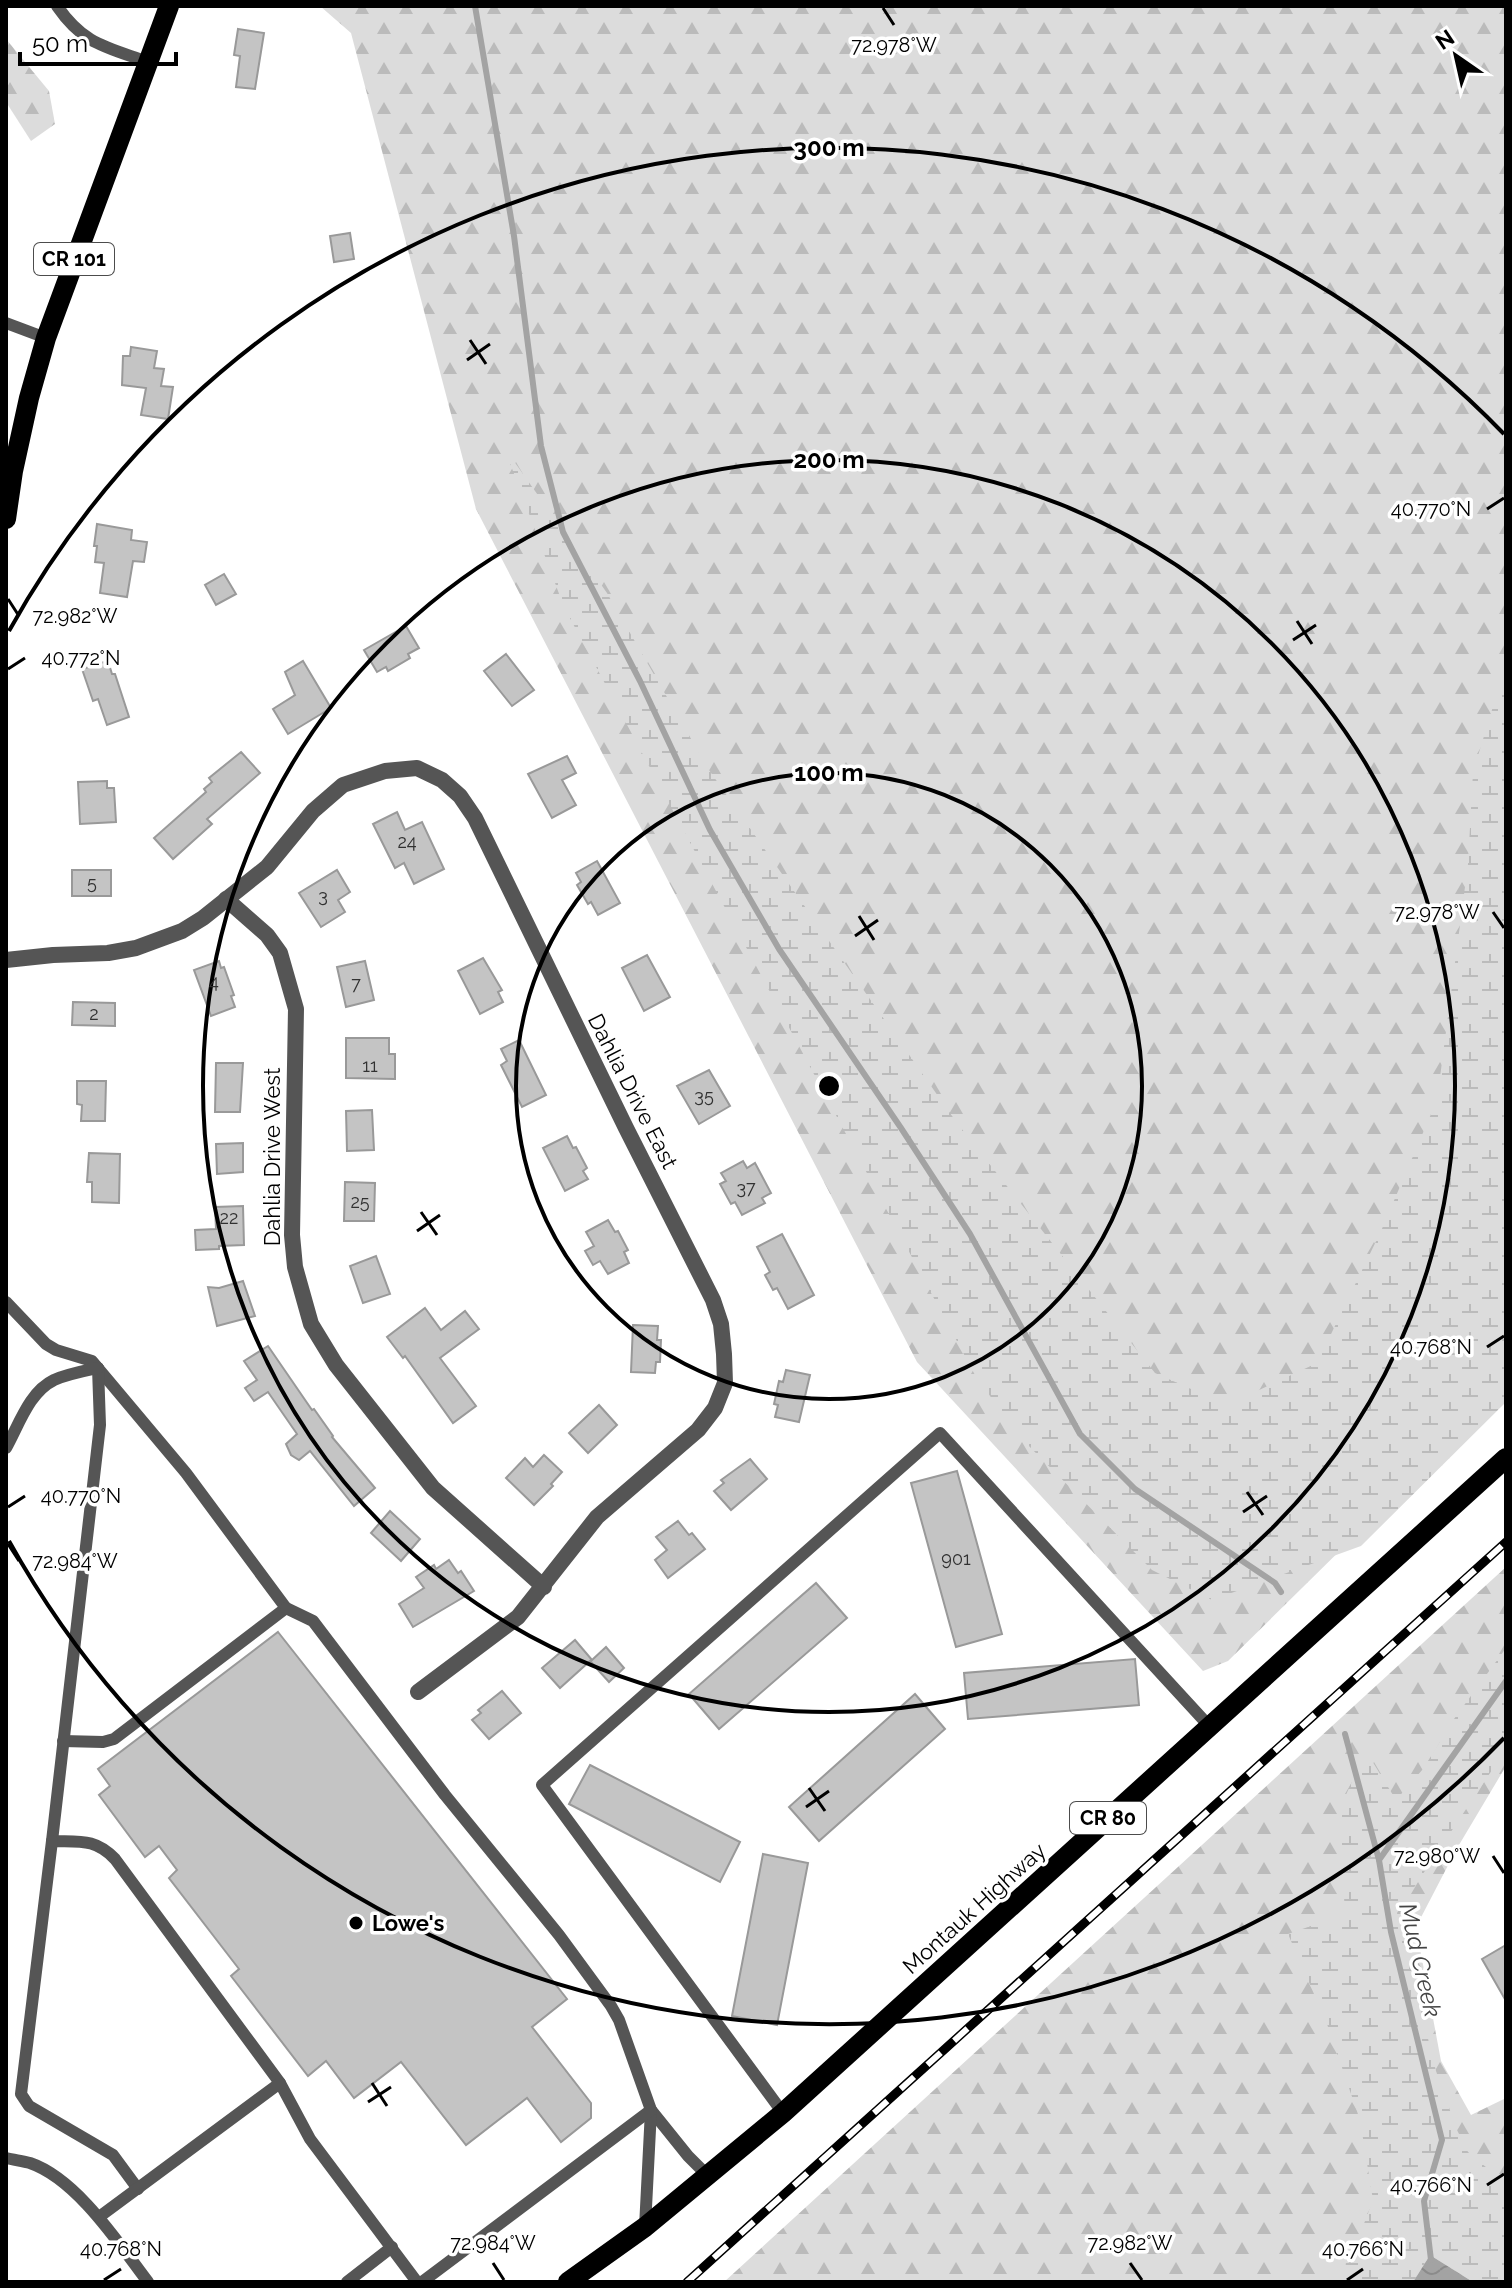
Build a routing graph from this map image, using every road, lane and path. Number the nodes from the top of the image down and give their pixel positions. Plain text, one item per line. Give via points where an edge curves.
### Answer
1 (57, 6) edge
2 (169, 6) edge
3 (148, 62) junction
4 (6, 323) edge
5 (46, 338) junction
6 (6, 519) edge
7 (226, 899) junction
8 (6, 960) edge
9 (6, 1302) edge
10 (98, 1368) junction
11 (6, 1448) edge
12 (1506, 1458) edge
13 (544, 1587) junction
14 (286, 1608) junction
15 (418, 1692) dead end
16 (1210, 1727) junction
17 (63, 1741) junction
18 (52, 1841) junction
19 (280, 2083) junction
20 (651, 2110) junction
21 (783, 2113) junction
22 (6, 2158) edge
23 (708, 2176) junction
24 (138, 2189) junction
25 (99, 2217) junction
26 (645, 2227) junction
27 (392, 2247) junction
28 (148, 2282) edge
29 (347, 2282) edge
30 (420, 2282) edge
31 (568, 2282) edge

1 - 3 lane via 89,40
2 - 3 main road, CR 101
3 - 5 main road, CR 101
4 - 5 lane
5 - 6 main road, CR 101
7 - 8 street, Dahlia Drive East via 182,931 136,948
7 - 13 street, Dahlia Drive West via 280,953 296,1009 292,1235 311,1324 336,1365 433,1488
7 - 13 street, Dahlia Drive East via 267,867 313,811 343,785 385,771 417,768 442,780 468,807 713,1300 721,1324 725,1383 715,1408 698,1430 597,1517
9 - 10 lane via 46,1344
10 - 11 lane via 44,1386
10 - 14 lane via 186,1473
10 - 17 lane via 100,1425
12 - 16 main road, Montauk Highway / CR 80
13 - 15 street, Dahlia Drive East via 518,1617
14 - 17 lane via 114,1739
14 - 20 lane via 313,1621 602,1994 619,2020
16 - 21 main road, Montauk Highway / CR 80
16 - 21 lane via 940,1433 542,1785
17 - 18 lane
18 - 19 lane via 91,1842 115,1859
18 - 24 lane via 21,2094 29,2106 113,2155
19 - 24 lane
19 - 27 lane via 310,2139
20 - 23 lane
20 - 26 lane
20 - 30 lane
21 - 23 main road, Montauk Highway / CR 80
22 - 25 lane via 46,2170
23 - 26 main road, Montauk Highway / CR 80
24 - 25 lane
25 - 28 lane
26 - 31 main road, Montauk Highway / CR 80
27 - 29 lane
27 - 30 lane

